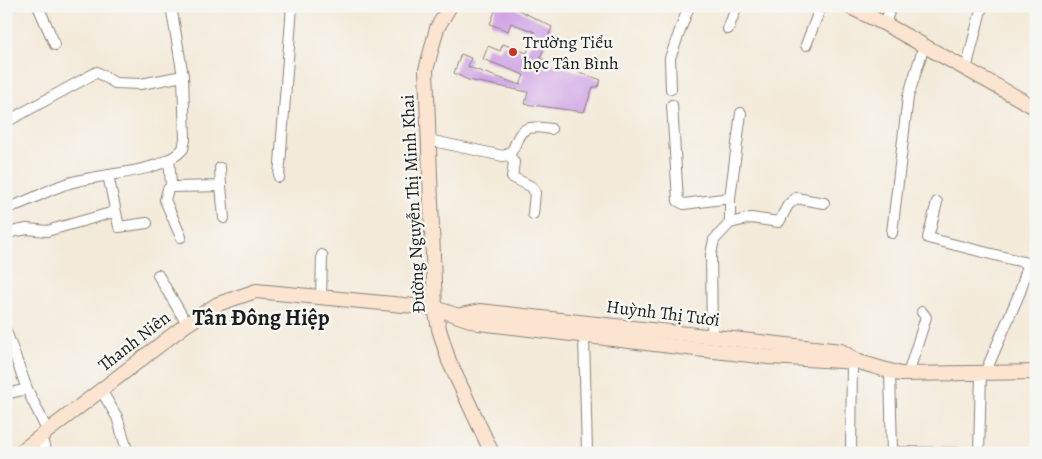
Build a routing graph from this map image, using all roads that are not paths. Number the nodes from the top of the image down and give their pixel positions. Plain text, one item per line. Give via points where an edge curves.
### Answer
1 (38, 6) edge
2 (171, 6) edge
3 (292, 6) edge
4 (450, 6) edge
5 (676, 6) edge
6 (737, 6) edge
7 (821, 6) edge
8 (848, 6) edge
9 (891, 6) edge
10 (982, 6) edge
11 (688, 8) edge
12 (885, 24) junction
13 (728, 29) dead end
14 (54, 44) dead end
15 (806, 45) dead end
16 (924, 46) junction
17 (966, 70) junction
18 (183, 76) junction
19 (672, 89) dead end
20 (672, 105) dead end
21 (1036, 108) edge
22 (741, 113) dead end
23 (6, 122) edge
24 (551, 129) dead end
25 (429, 140) junction
26 (508, 154) junction
27 (169, 159) junction
28 (220, 168) dead end
29 (108, 175) junction
30 (279, 177) dead end
31 (172, 186) junction
32 (221, 186) junction
33 (730, 198) junction
34 (937, 202) dead end
35 (824, 203) dead end
36 (6, 208) edge
37 (114, 212) junction
38 (533, 214) dead end
39 (224, 218) dead end
40 (148, 223) dead end
41 (730, 223) junction
42 (6, 233) edge
43 (892, 233) dead end
44 (181, 237) dead end
45 (322, 255) dead end
46 (158, 275) dead end
47 (321, 298) junction
48 (435, 308) junction
49 (922, 312) dead end
50 (534, 323) junction
51 (187, 324) junction
52 (6, 331) edge
53 (584, 336) junction
54 (712, 338) junction
55 (856, 362) junction
56 (890, 371) junction
57 (1036, 372) edge
58 (983, 373) junction
59 (908, 374) junction
60 (27, 389) junction
61 (101, 390) junction
62 (6, 394) edge
63 (43, 433) junction
64 (892, 452) edge
65 (19, 453) edge
66 (47, 453) edge
67 (128, 453) edge
68 (492, 453) edge
69 (587, 453) edge
70 (851, 453) edge
71 (957, 453) edge
72 (979, 453) edge

1 - 14 street
2 - 18 street
3 - 30 street
4 - 25 street, Đường Nguyễn Thị Minh Khai via 437,28 426,70
5 - 11 street
6 - 13 street
7 - 15 street
8 - 12 street
9 - 12 street
10 - 17 street
11 - 19 street via 670,58
12 - 16 street
16 - 17 street
16 - 43 street via 908,97
17 - 21 street
18 - 23 street via 141,84 115,83 97,72
18 - 27 street via 185,138 183,149
20 - 33 street via 678,201 684,204
22 - 33 street
24 - 26 street via 538,126 523,130
25 - 26 street via 494,155
25 - 48 street, Đường Nguyễn Thị Minh Khai
26 - 38 street via 514,162 512,177 532,187 536,193
27 - 29 street via 146,168
27 - 31 street
28 - 32 street
29 - 36 street via 63,185 33,200
29 - 37 street
31 - 32 street
31 - 44 street via 166,200
32 - 39 street
33 - 41 street
34 - 58 street via 928,238 999,254 1028,265 1020,292
35 - 41 street via 796,198 779,222 751,218
37 - 40 street via 119,227
37 - 42 street via 47,230
41 - 54 street via 714,240 711,254
45 - 47 street
46 - 51 street
47 - 48 street, Thanh Niên
47 - 51 street, Thanh Niên via 256,291 218,304
48 - 50 street, Huỳnh Thị Tươi via 480,323
48 - 68 street, Đường Nguyễn Thị Minh Khai via 449,361
49 - 59 street via 926,316
50 - 53 street, Huỳnh Thị Tươi
50 - 54 street, Huỳnh Thị Tươi
51 - 61 street, Thanh Niên
52 - 60 street
53 - 55 street, Huỳnh Thị Tươi via 769,357
53 - 69 street
54 - 55 street, Huỳnh Thị Tươi via 840,351
55 - 56 street, Huỳnh Thị Tươi
55 - 70 street
56 - 59 street, Huỳnh Thị Tươi
56 - 64 street
57 - 58 street, Huỳnh Thị Tươi
58 - 59 street, Huỳnh Thị Tươi
58 - 72 street
60 - 62 street
60 - 63 street
61 - 63 street, Thanh Niên
61 - 67 street via 117,417
63 - 65 street, Thanh Niên
63 - 66 street
64 - 71 street

